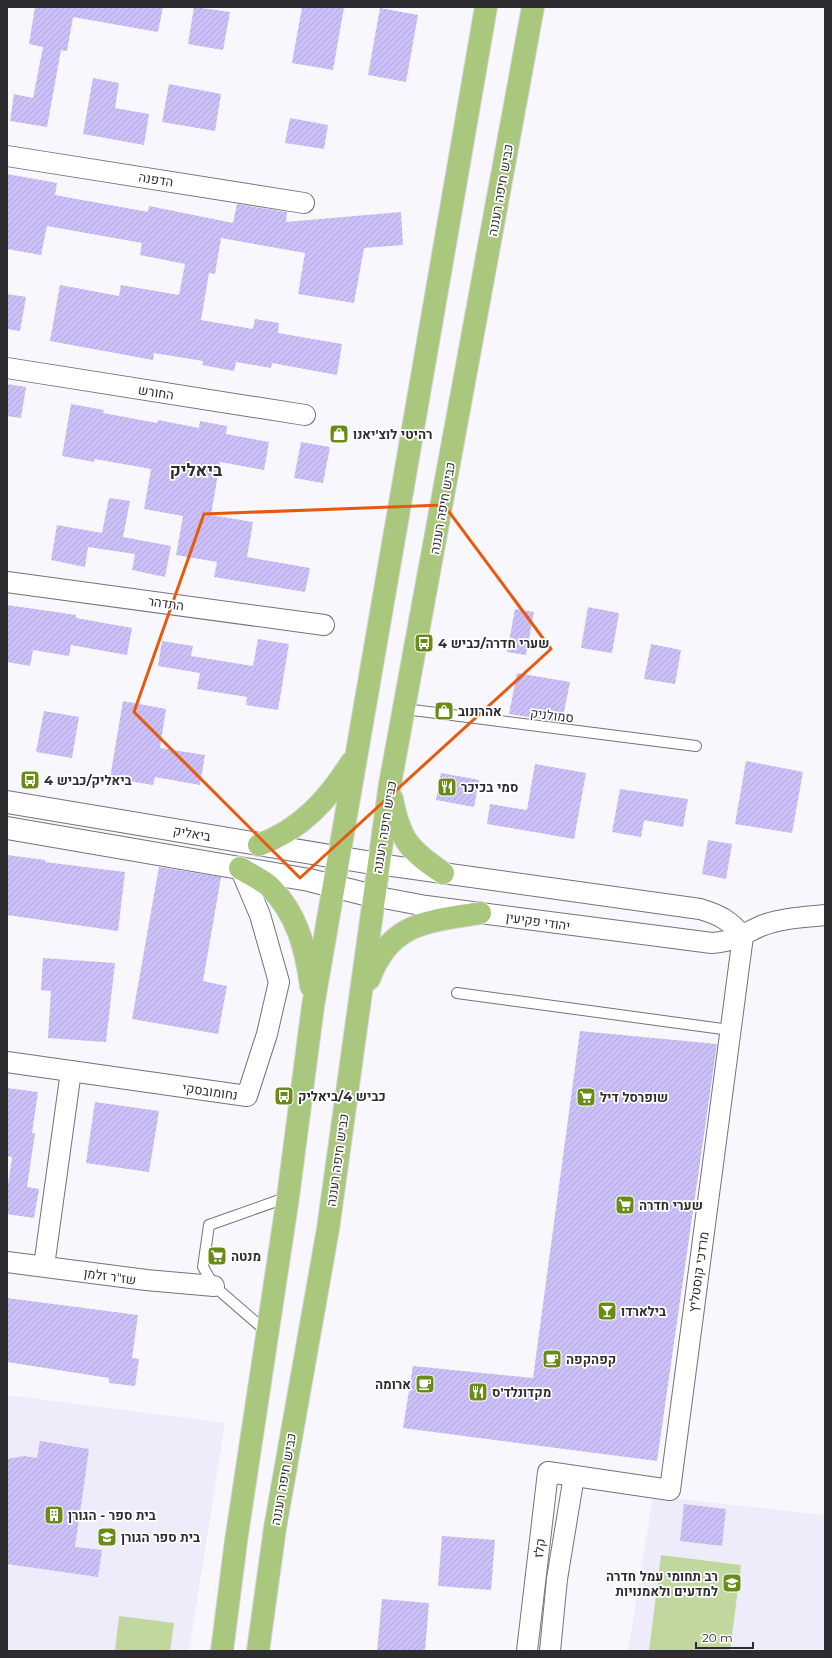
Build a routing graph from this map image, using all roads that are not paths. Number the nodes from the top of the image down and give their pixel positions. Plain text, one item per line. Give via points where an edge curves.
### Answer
1 (486, 7) edge
2 (534, 7) edge
3 (7, 156) edge
4 (304, 203) dead end
5 (7, 368) edge
6 (305, 414) dead end
7 (7, 582) edge
8 (324, 625) dead end
9 (405, 710) junction
10 (696, 746) dead end
11 (356, 755) junction
12 (390, 784) junction
13 (7, 802) edge
14 (7, 828) edge
15 (259, 845) junction
16 (338, 857) junction
17 (378, 864) junction
18 (240, 868) junction
19 (443, 873) junction
20 (334, 885) junction
21 (373, 896) junction
22 (480, 913) junction
23 (825, 915) edge
24 (743, 936) junction
25 (457, 993) dead end
26 (313, 1006) junction
27 (359, 1011) junction
28 (730, 1030) junction
29 (7, 1062) edge
30 (71, 1071) junction
31 (288, 1197) junction
32 (7, 1262) edge
33 (44, 1266) junction
34 (214, 1286) junction
35 (267, 1332) junction
36 (574, 1476) junction
37 (670, 1490) joint
38 (222, 1651) edge
39 (258, 1651) edge
40 (527, 1651) edge
41 (550, 1651) edge

1 - 11 highway
2 - 9 highway, כביש חיפה רעננה
3 - 4 street, הדפנה
5 - 6 street, החורש
7 - 8 street, התדהר
9 - 10 lane, סמולניק
9 - 12 highway, כביש חיפה רעננה
11 - 15 highway via 338,784 320,806 296,827
11 - 16 highway
12 - 17 highway, כביש חיפה רעננה
12 - 19 highway via 401,832 410,848
13 - 15 main road, ביאליק
14 - 18 main road, ביאליק
15 - 16 main road, ביאליק
16 - 17 main road, ביאליק
16 - 20 highway
17 - 19 street
17 - 21 highway, כביש חיפה רעננה
18 - 20 main road, ביאליק
18 - 26 highway via 268,885 287,908 302,936
18 - 30 street, נחומובסקי via 260,915 279,982 267,1034 247,1096
19 - 24 street via 700,909 718,915 732,924
20 - 21 main road, יהודי פקיעין
20 - 26 highway
21 - 22 street, יהודי פקיעין
21 - 27 highway, כביש חיפה רעננה
22 - 24 street, יהודי פקיעין via 697,942 727,942
22 - 27 highway via 420,925 399,934 387,944 376,961
23 - 24 street, יהודי פקיעין via 762,926
24 - 28 street, מרדכי קוסטליץ
25 - 28 lane
26 - 31 highway
27 - 39 highway, כביש חיפה רעננה via 328,1229 275,1528
28 - 37 street, מרדכי קוסטליץ
29 - 30 street, נחומובסקי
30 - 33 street
31 - 34 lane via 209,1225 203,1267
31 - 35 highway
32 - 33 street, שז"ר זלמן
33 - 34 street, שז"ר זלמן
34 - 35 lane
35 - 38 highway
36 - 37 street, קלז
36 - 40 street, קלז via 548,1472
36 - 41 street, קלז via 557,1578

